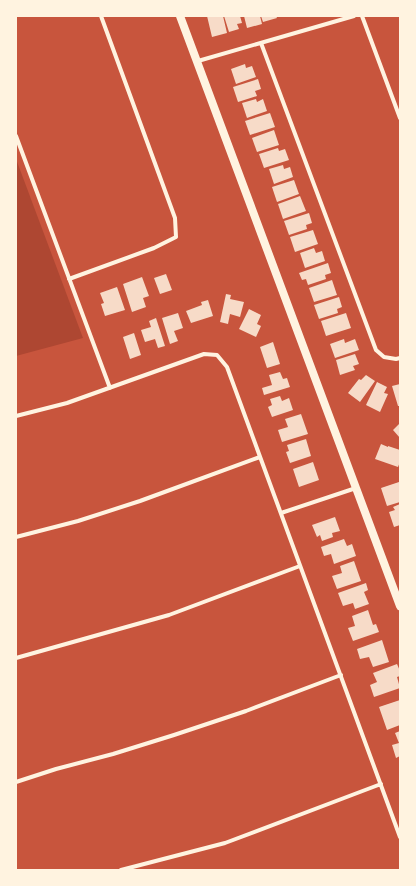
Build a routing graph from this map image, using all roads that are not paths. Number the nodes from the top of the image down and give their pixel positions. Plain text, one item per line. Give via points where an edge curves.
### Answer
1 (101, 16) edge
2 (180, 16) edge
3 (354, 16) edge
4 (362, 16) edge
5 (261, 42) junction
6 (198, 61) junction
7 (400, 118) edge
8 (16, 136) edge
9 (69, 279) junction
10 (400, 358) edge
11 (110, 388) junction
12 (16, 416) edge
13 (260, 457) junction
14 (356, 488) junction
15 (280, 513) junction
16 (16, 537) edge
17 (300, 566) junction
18 (400, 606) edge
19 (16, 658) edge
20 (341, 675) junction
21 (16, 782) edge
22 (381, 784) junction
23 (400, 836) edge
24 (121, 870) edge

1 - 9 street via 175,218 176,237 154,248
2 - 6 main road
3 - 5 street
4 - 7 street
5 - 6 street
5 - 10 street via 376,350 384,357
6 - 14 main road
8 - 9 street
9 - 11 street
11 - 12 street via 67,403
11 - 13 street via 204,354 217,355 227,367
13 - 15 street
13 - 16 street via 133,503
14 - 15 street
14 - 18 main road
15 - 17 street
17 - 19 street via 169,615
17 - 20 street
20 - 21 street via 189,730
20 - 22 street
22 - 23 street
22 - 24 street via 225,843

